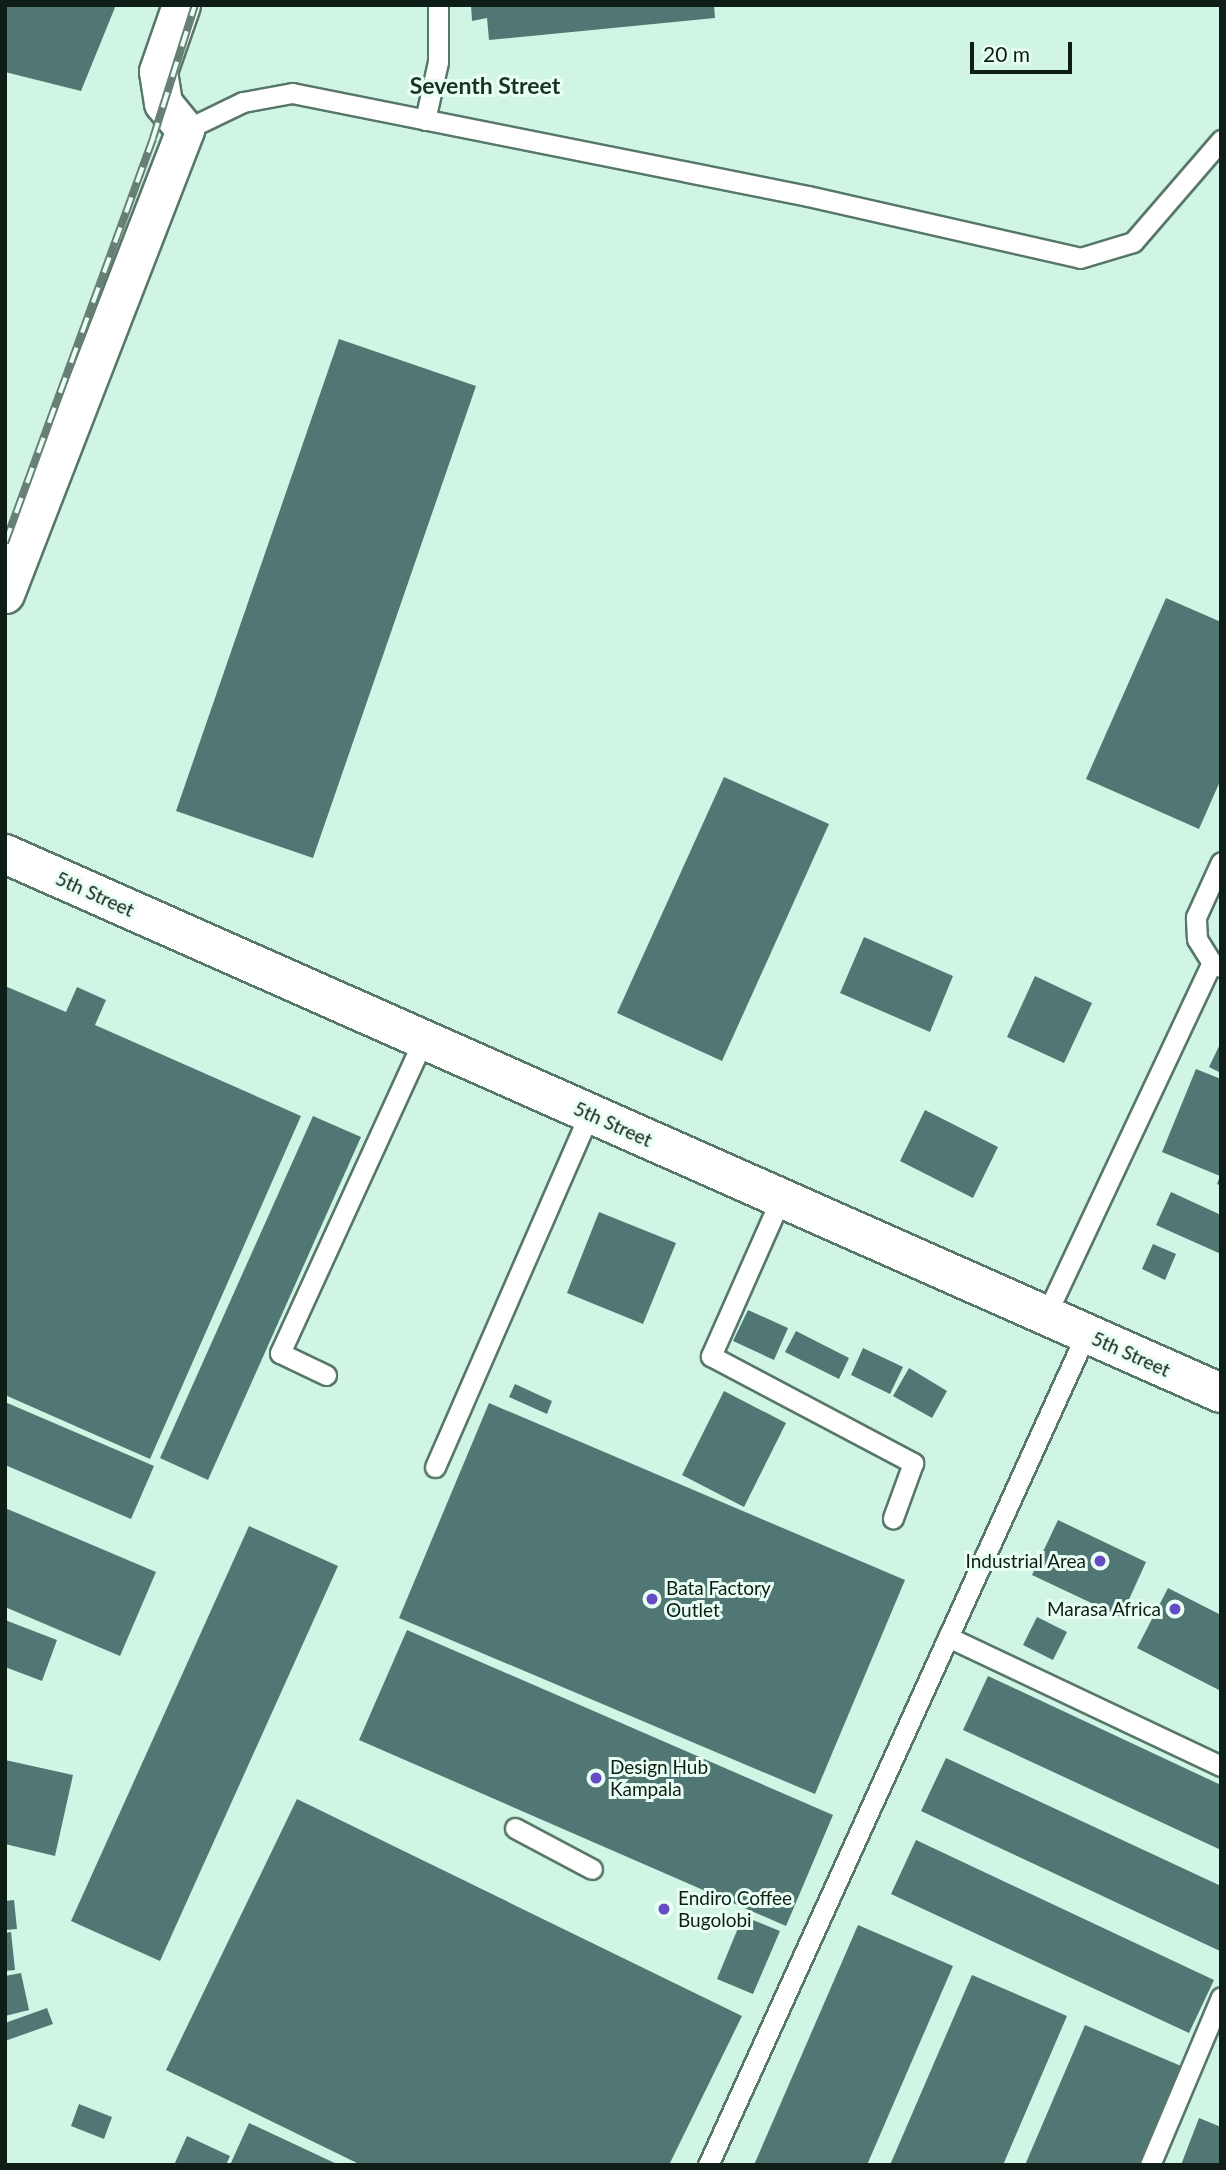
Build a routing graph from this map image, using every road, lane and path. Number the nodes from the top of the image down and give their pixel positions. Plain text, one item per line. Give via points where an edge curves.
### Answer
1 (181, 5) edge
2 (438, 5) edge
3 (425, 120) junction
4 (185, 131) junction
5 (1221, 140) edge
6 (5, 594) edge
7 (5, 854) edge
8 (1221, 862) edge
9 (1216, 965) edge
10 (423, 1040) junction
11 (589, 1114) junction
12 (781, 1198) junction
13 (1045, 1315) junction
14 (1086, 1334) junction
15 (326, 1375) dead end
16 (1221, 1393) edge
17 (435, 1467) dead end
18 (893, 1518) dead end
19 (948, 1637) junction
20 (1221, 1766) edge
21 (515, 1828) dead end
22 (592, 1869) dead end
23 (1221, 1997) edge
24 (708, 2165) edge
25 (1150, 2165) edge

1 - 4 street via 158,71 163,103
2 - 3 lane via 438,62
3 - 4 lane via 292,93 243,102
3 - 5 lane via 808,196 1080,258 1133,242
4 - 6 street
7 - 10 street, 5th Street
8 - 9 lane via 1196,917 1197,939
9 - 13 lane
10 - 11 street, 5th Street
10 - 15 lane via 280,1353
11 - 12 street, 5th Street
11 - 17 lane
12 - 13 street, 5th Street
12 - 18 lane via 711,1356 913,1463
13 - 14 street, 5th Street
14 - 16 street, 5th Street
14 - 19 lane
19 - 20 lane
19 - 24 lane
21 - 22 lane
23 - 25 lane

